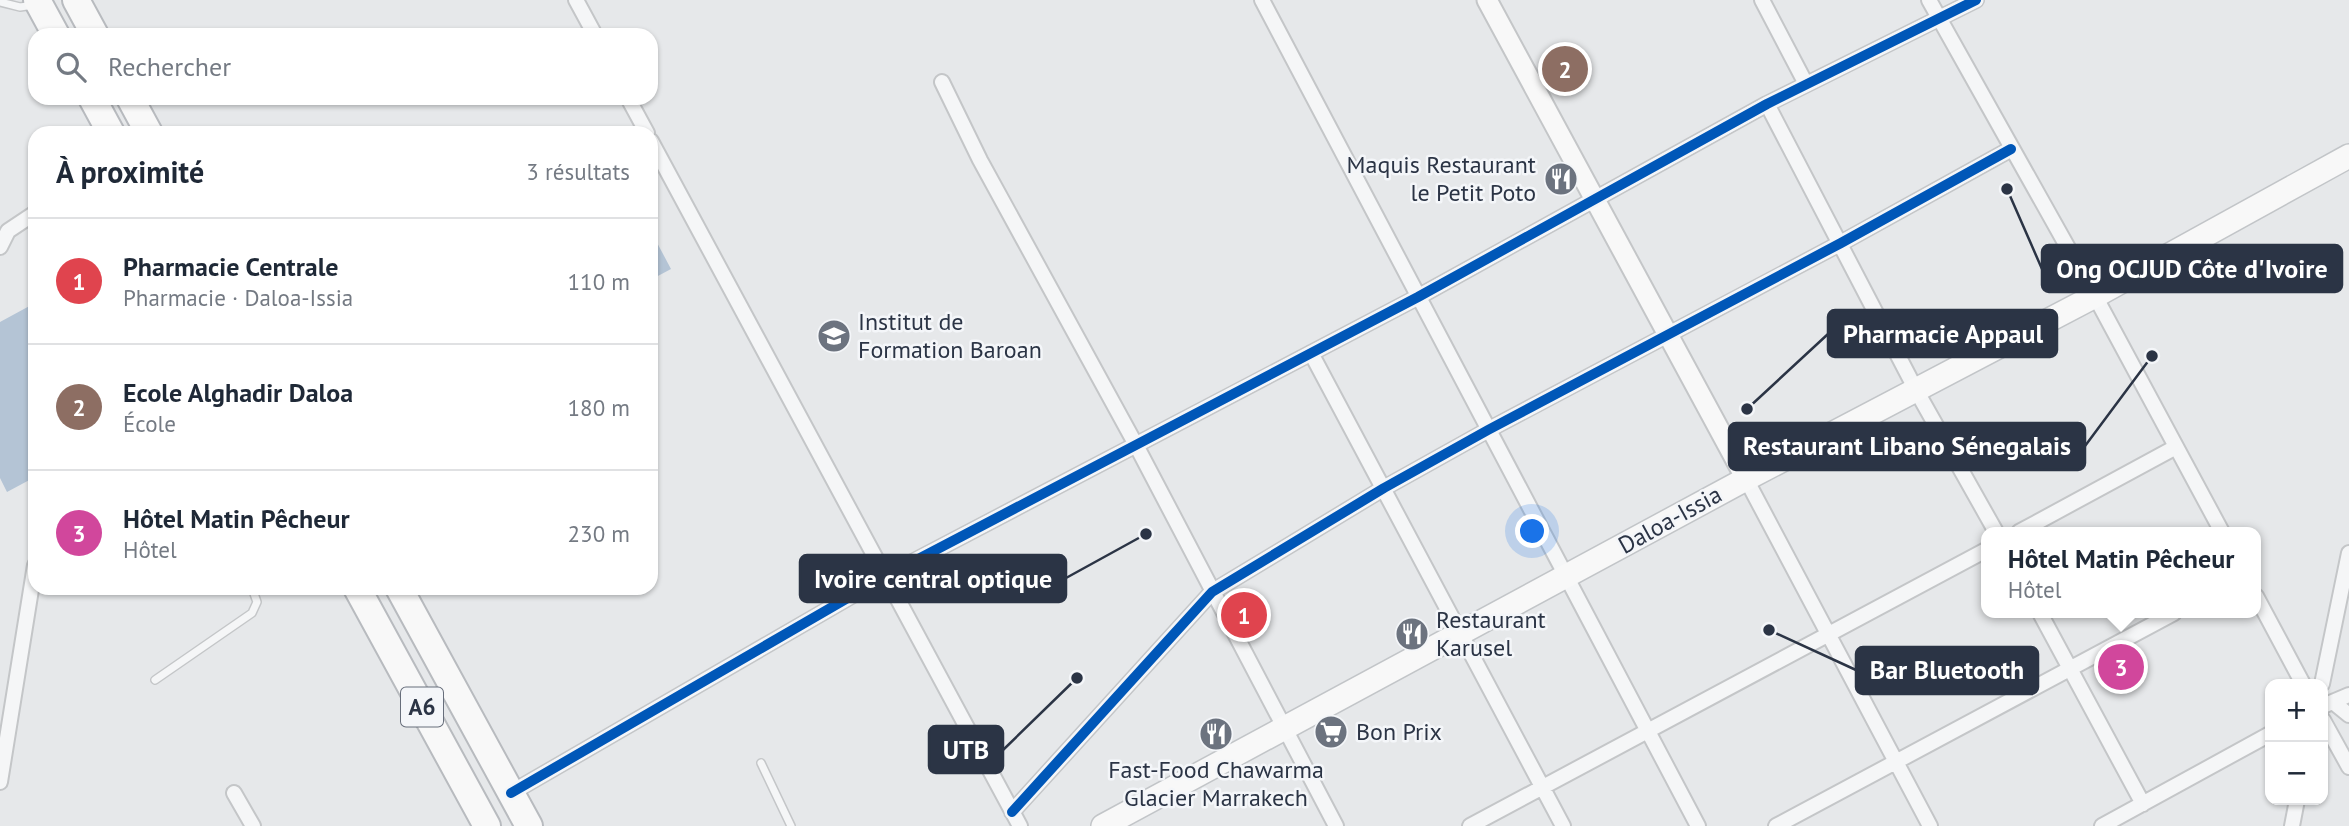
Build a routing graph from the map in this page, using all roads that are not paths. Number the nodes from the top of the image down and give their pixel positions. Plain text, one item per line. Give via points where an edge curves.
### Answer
1 (76, 0) edge
2 (576, 0) edge
3 (1262, 0) edge
4 (1487, 0) edge
5 (1762, 0) edge
6 (1929, 0) edge
7 (1976, 0) edge
8 (0, 2) edge
9 (38, 2) edge
10 (1940, 19) junction
11 (52, 28) edge
12 (91, 28) edge
13 (591, 28) edge
14 (942, 82) dead end
15 (1806, 84) junction
16 (1768, 104) junction
17 (96, 105) edge
18 (134, 105) edge
19 (632, 105) edge
20 (107, 126) edge
21 (145, 126) edge
22 (643, 126) edge
23 (2011, 149) junction
24 (658, 154) edge
25 (2349, 156) edge
26 (1597, 199) junction
27 (28, 218) edge
28 (1841, 243) junction
29 (0, 247) edge
30 (2095, 296) junction
31 (1418, 297) junction
32 (1669, 333) junction
33 (1311, 353) junction
34 (1916, 390) junction
35 (1488, 430) junction
36 (1136, 446) junction
37 (2176, 447) junction
38 (1746, 479) junction
39 (1384, 488) junction
40 (1994, 527) edge
41 (2028, 527) edge
42 (2219, 527) edge
43 (1981, 553) edge
44 (2349, 553) edge
45 (884, 577) junction
46 (1566, 577) junction
47 (1212, 592) junction
48 (30, 595) edge
49 (254, 595) edge
50 (361, 595) edge
51 (403, 595) edge
52 (2261, 605) edge
53 (2043, 618) edge
54 (2165, 618) edge
55 (1461, 635) junction
56 (1830, 635) junction
57 (2070, 669) junction
58 (2300, 679) edge
59 (2323, 679) edge
60 (155, 680) dead end
61 (2349, 695) edge
62 (2328, 704) edge
63 (2349, 715) edge
64 (2328, 729) edge
65 (1284, 731) junction
66 (1648, 733) junction
67 (2265, 737) edge
68 (761, 763) dead end
69 (1897, 763) junction
70 (2349, 767) edge
71 (0, 782) edge
72 (1543, 787) junction
73 (234, 793) dead end
74 (511, 793) junction
75 (2143, 804) junction
76 (2296, 805) edge
77 (1012, 812) junction
78 (253, 826) edge
79 (487, 826) edge
80 (529, 826) edge
81 (791, 826) edge
82 (1020, 826) edge
83 (1103, 826) edge
84 (1336, 826) edge
85 (1470, 826) edge
86 (1563, 826) edge
87 (1698, 826) edge
88 (1776, 826) edge
89 (1930, 826) edge
90 (2102, 826) edge
91 (2292, 826) edge

1 - 12 highway
2 - 13 street
3 - 31 street
4 - 26 street
5 - 15 street
6 - 10 street
7 - 10 street
8 - 9 lane via 20,7
9 - 11 highway
10 - 15 street
10 - 23 street
14 - 36 street
15 - 16 street
16 - 26 street
16 - 28 street
17 - 20 highway
18 - 21 highway
19 - 22 street
23 - 28 street
23 - 30 street
24 - 45 street
25 - 30 main road, Daloa-Issia
26 - 31 street
26 - 32 street
27 - 29 street via 8,231
28 - 32 street
28 - 34 street
30 - 34 main road, Daloa-Issia
30 - 37 street
31 - 33 street
31 - 35 street
32 - 35 street
32 - 38 street
33 - 36 street
33 - 39 street
34 - 38 main road, Daloa-Issia
34 - 40 street
35 - 39 street
35 - 46 street
36 - 45 street
36 - 47 street
37 - 41 street
37 - 42 street
38 - 46 main road, Daloa-Issia
38 - 56 street
39 - 47 street
39 - 55 street
43 - 56 street
44 - 59 street
45 - 74 street
45 - 77 street
46 - 55 main road, Daloa-Issia
46 - 66 street
47 - 65 street
47 - 77 street
48 - 71 street
49 - 60 lane via 252,613
50 - 79 highway, A6
51 - 74 highway, A6
52 - 58 street
53 - 57 street
54 - 57 street
55 - 65 main road, Daloa-Issia
55 - 72 street
56 - 66 street
56 - 69 street
57 - 69 street
57 - 75 street
61 - 62 street
62 - 63 street
64 - 70 street
65 - 83 main road, Daloa-Issia
65 - 84 street
66 - 72 street
66 - 87 street
67 - 75 street
68 - 81 lane
69 - 88 street
69 - 89 street
72 - 85 street
72 - 86 street
73 - 78 street
74 - 80 highway, A6
75 - 90 street
76 - 91 street
77 - 82 street

